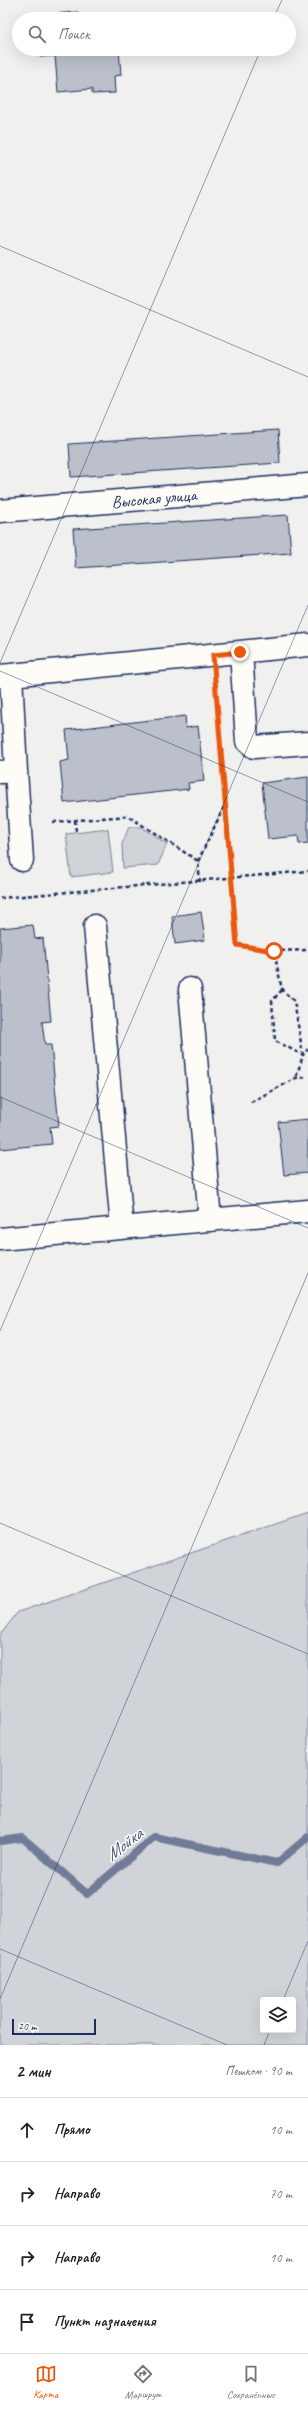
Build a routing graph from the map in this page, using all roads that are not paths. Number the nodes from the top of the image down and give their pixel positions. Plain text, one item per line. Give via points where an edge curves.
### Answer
1 (308, 485) edge
2 (0, 511) edge
3 (308, 645) edge
4 (240, 652) junction
5 (6, 675) edge
6 (308, 743) edge
7 (8, 771) edge
8 (22, 860) dead end
9 (96, 926) dead end
10 (190, 989) dead end
11 (308, 1211) edge
12 (210, 1220) junction
13 (122, 1228) junction
14 (0, 1239) edge

1 - 2 street, Высокая улица
3 - 4 street
4 - 5 street
4 - 6 street via 247,741 254,747
5 - 7 street
7 - 8 street
9 - 13 street
10 - 12 street
11 - 12 street
12 - 13 street
13 - 14 street

